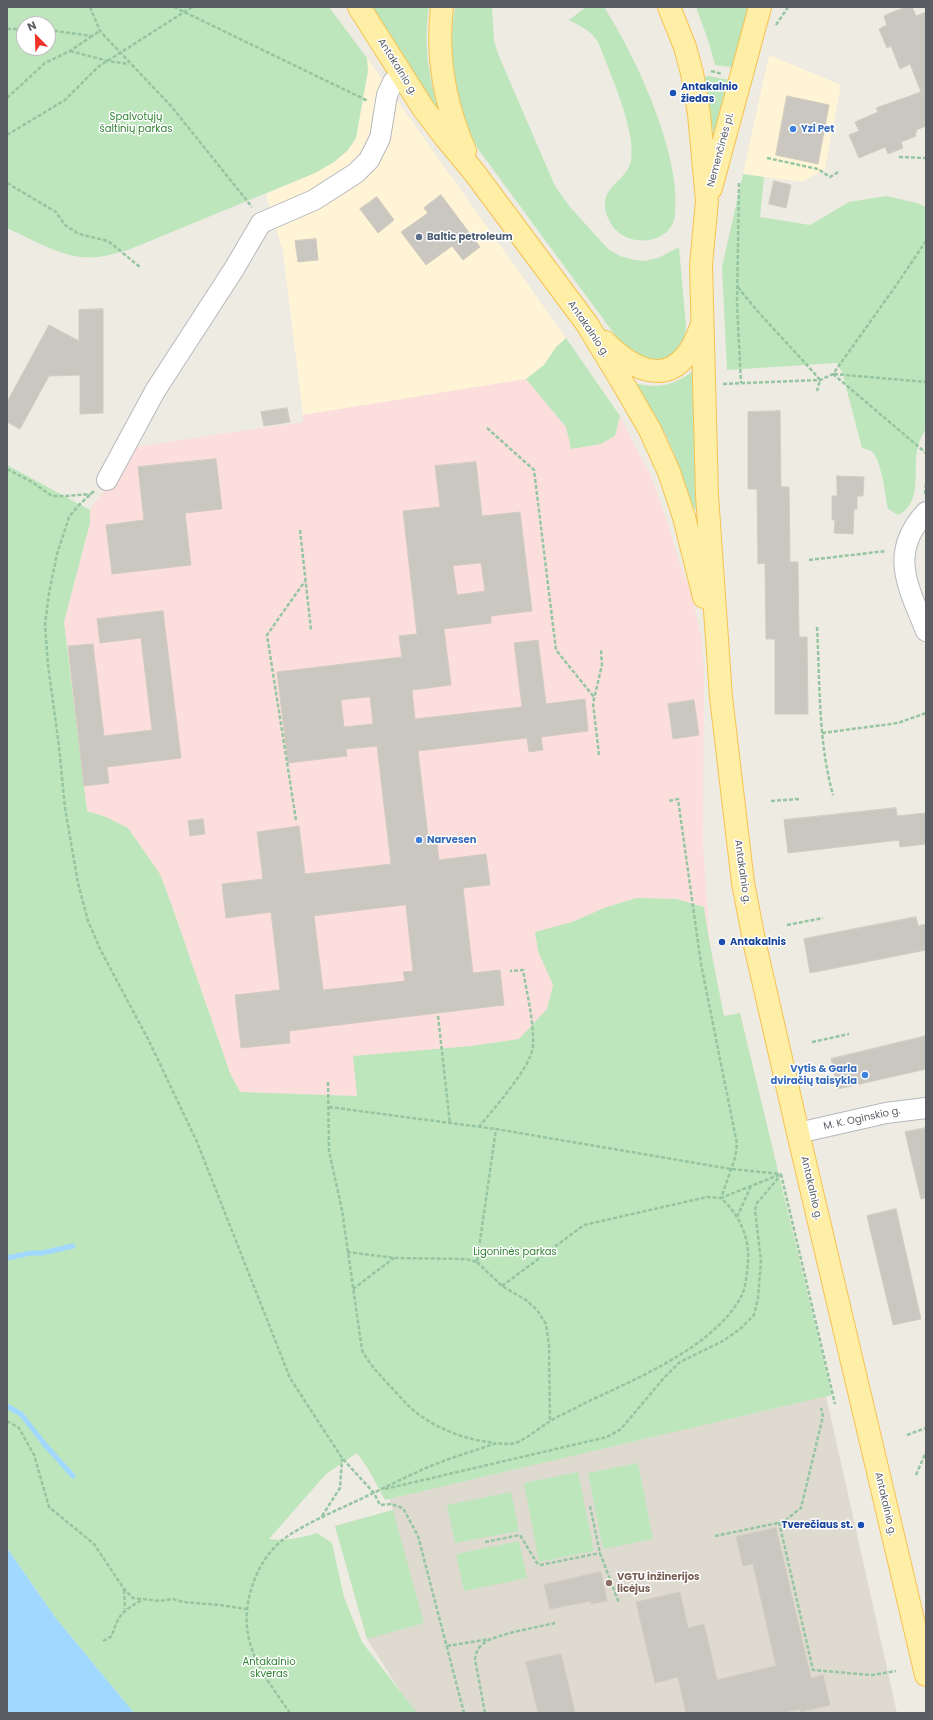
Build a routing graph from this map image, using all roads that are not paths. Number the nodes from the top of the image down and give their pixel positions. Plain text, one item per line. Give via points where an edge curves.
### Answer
1 (359, 7) edge
2 (442, 7) edge
3 (670, 7) edge
4 (760, 7) edge
5 (402, 75) junction
6 (474, 172) junction
7 (707, 201) junction
8 (703, 323) junction
9 (587, 324) junction
10 (108, 480) road end
11 (926, 512) edge
12 (926, 631) edge
13 (721, 697) junction
14 (926, 1108) edge
15 (798, 1133) junction
16 (926, 1675) edge

1 - 5 main road, Antakalnio g.
2 - 6 main road via 439,33 446,98 456,131
3 - 7 main road, Antakalnio g. via 692,73 699,114
4 - 7 main road, Nemenčinės pl.
5 - 6 main road, Antakalnio g. via 440,131
5 - 10 street via 393,82 386,95 380,138 370,160 356,173 314,200 260,223 234,269 154,391
6 - 9 main road, Antakalnio g.
7 - 8 main road, Antakalnio g. via 701,265
8 - 9 main road via 685,358 667,369 656,372 627,360
8 - 13 main road, Antakalnio g. via 708,495
9 - 13 main road, Antakalnio g. via 650,430 669,472 684,517 707,612
11 - 12 street via 909,535 904,563 908,587
13 - 15 main road, Antakalnio g. via 743,883
14 - 15 street, M. K. Oginskio g. via 886,1113
15 - 16 main road, Antakalnio g.

